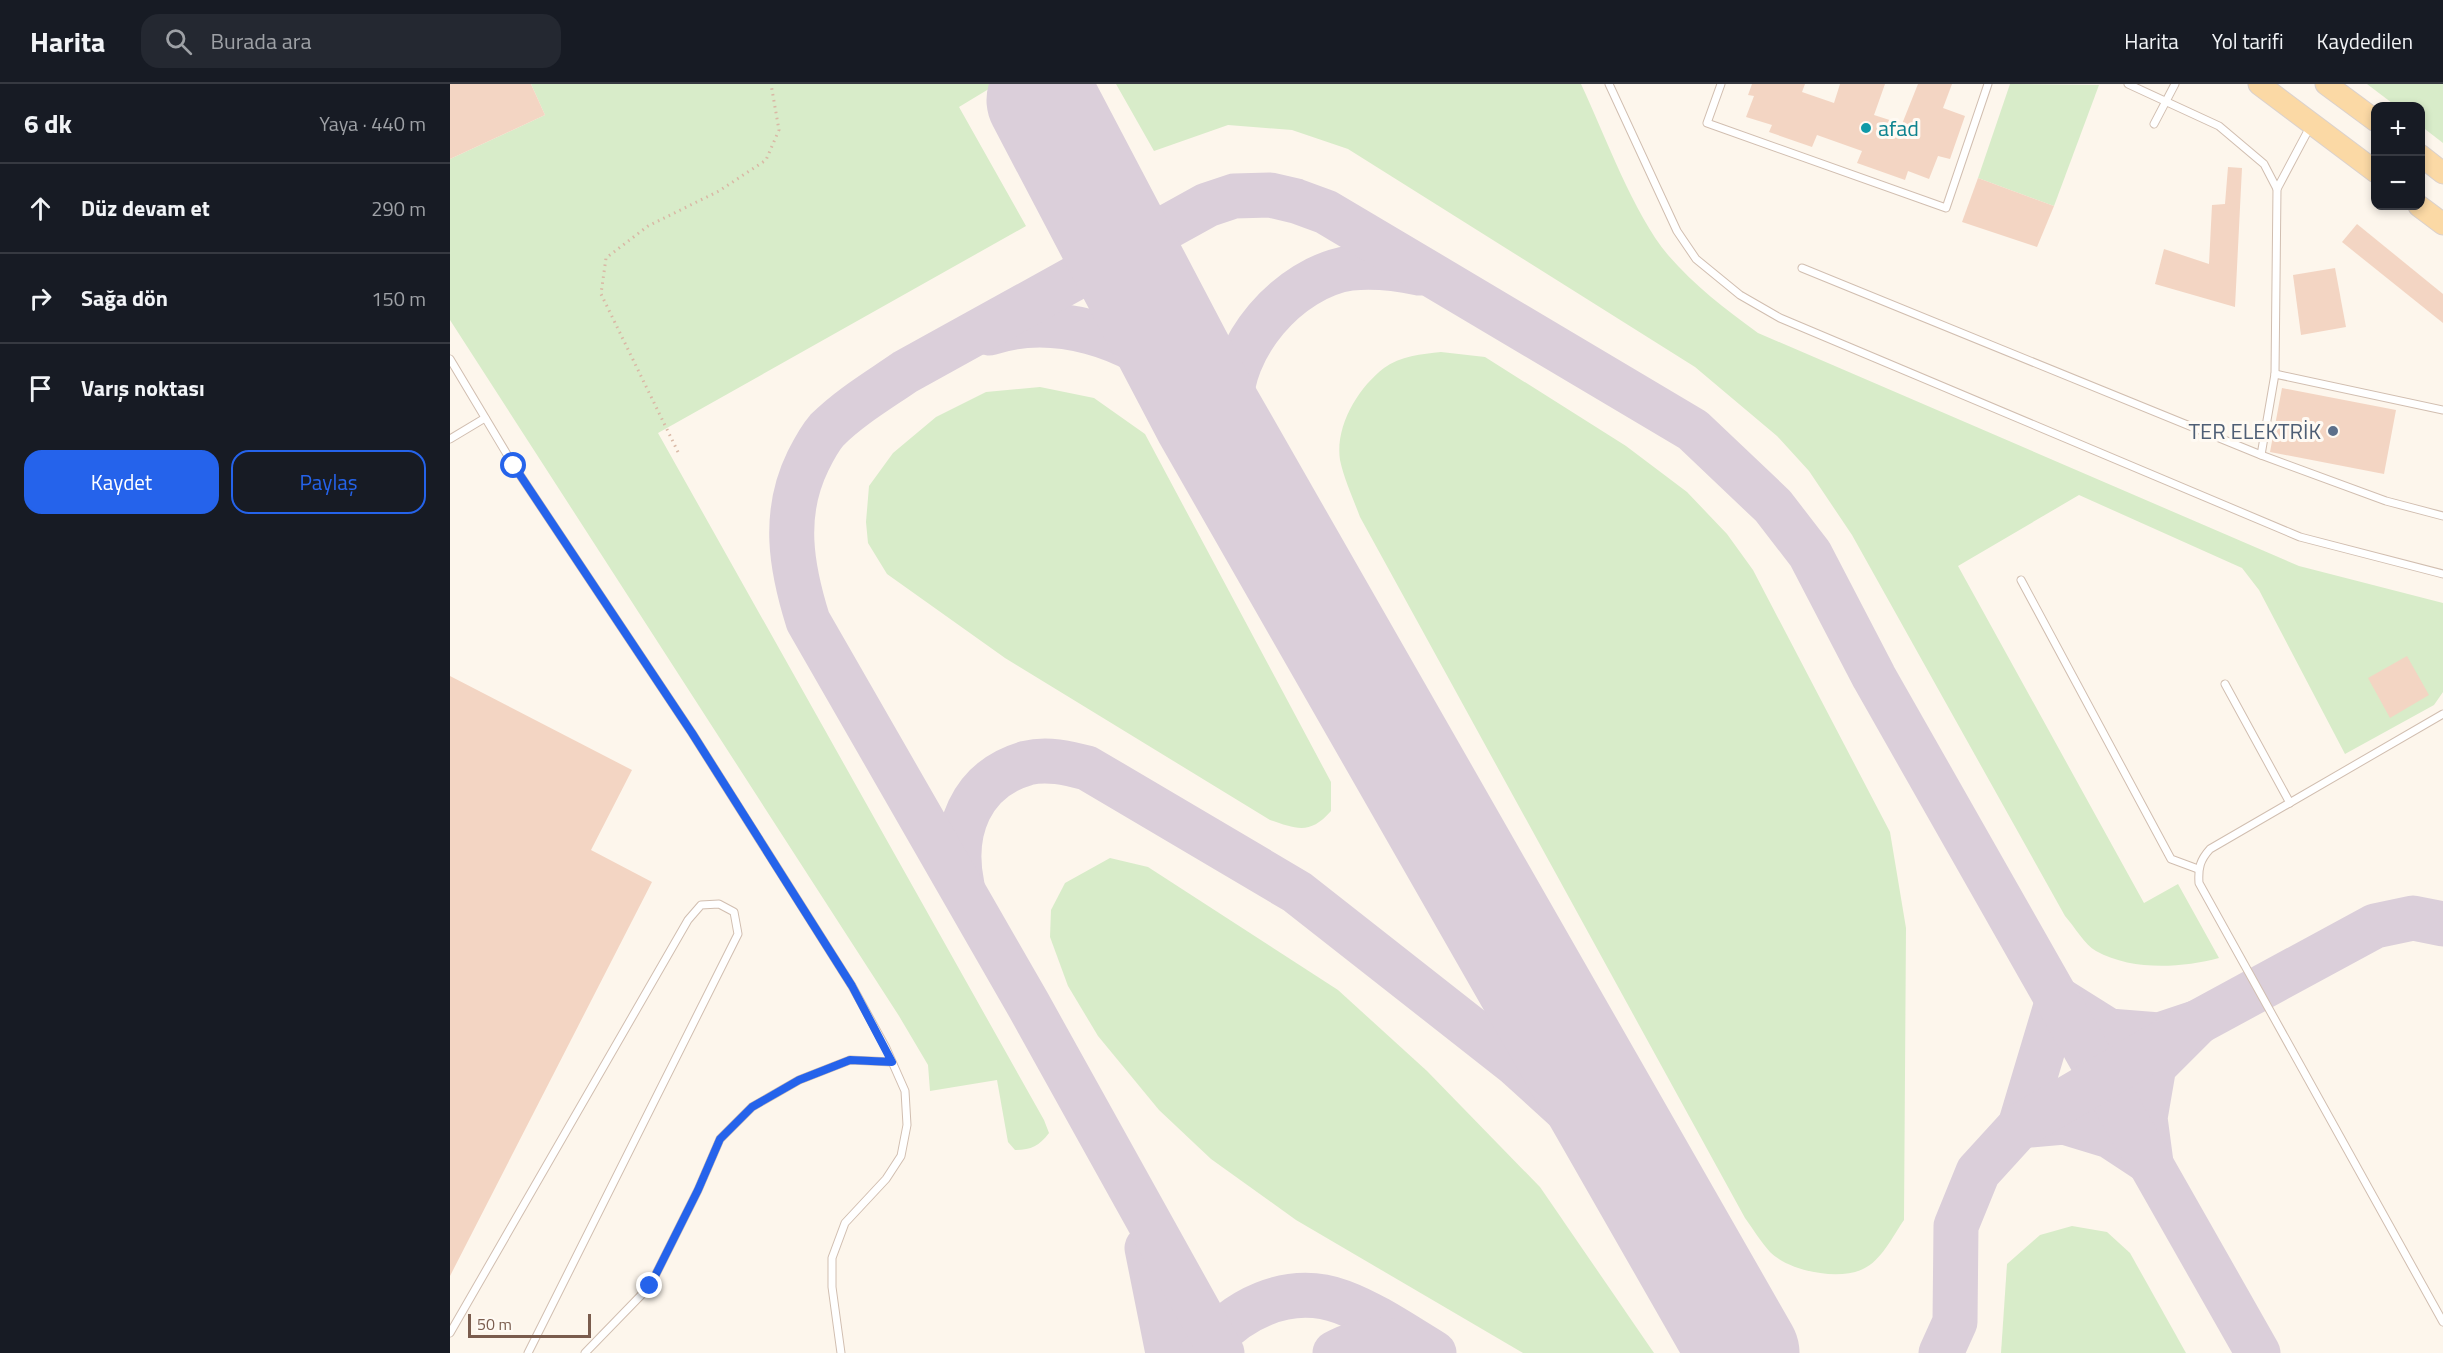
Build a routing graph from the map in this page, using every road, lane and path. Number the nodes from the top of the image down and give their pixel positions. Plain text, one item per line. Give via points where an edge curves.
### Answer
1 (771, 84) edge
2 (1609, 84) edge
3 (1721, 84) edge
4 (1988, 84) edge
5 (2128, 84) edge
6 (2175, 84) edge
7 (2259, 84) edge
8 (2326, 84) edge
9 (2167, 100) junction
10 (2371, 117) edge
11 (2154, 124) dead end
12 (2312, 124) junction
13 (2422, 156) edge
14 (2371, 168) edge
15 (2443, 173) edge
16 (2277, 189) junction
17 (2425, 210) edge
18 (2443, 224) edge
19 (1802, 268) dead end
20 (450, 359) edge
21 (2275, 374) junction
22 (2443, 410) edge
23 (485, 418) junction
24 (450, 440) edge
25 (678, 452) dead end
26 (2261, 455) junction
27 (2443, 516) edge
28 (2443, 574) edge
29 (2020, 580) dead end
30 (2225, 684) dead end
31 (2443, 714) edge
32 (2290, 804) junction
33 (2198, 870) junction
34 (892, 1062) junction
35 (2443, 1322) edge
36 (450, 1333) edge
37 (528, 1353) edge
38 (585, 1353) edge
39 (841, 1353) edge

1 - 25 path via 779,130 766,160 720,190 648,226 606,258 601,294
2 - 28 lane via 1677,231 1696,260 1740,295 1780,318 2300,537
3 - 4 lane via 1707,123 1946,208
5 - 9 lane
6 - 9 lane
7 - 12 main road
8 - 10 main road
9 - 11 lane
9 - 16 lane via 2219,126 2264,164
12 - 14 main road
12 - 16 lane
13 - 15 main road
16 - 21 lane
17 - 18 main road
19 - 26 lane
20 - 23 lane
21 - 22 lane
21 - 26 lane
23 - 24 lane
23 - 34 lane via 779,870 852,986
26 - 27 lane via 2386,501
29 - 33 lane via 2171,859
30 - 32 lane
31 - 32 lane
32 - 33 lane via 2210,849
33 - 35 lane via 2199,883 2256,990
34 - 38 lane via 850,1060 799,1080 752,1107 720,1139 650,1286
34 - 39 lane via 905,1090 908,1125 901,1156 886,1179 845,1223 832,1258
36 - 37 lane via 688,920 701,905 719,904 734,912 738,934

